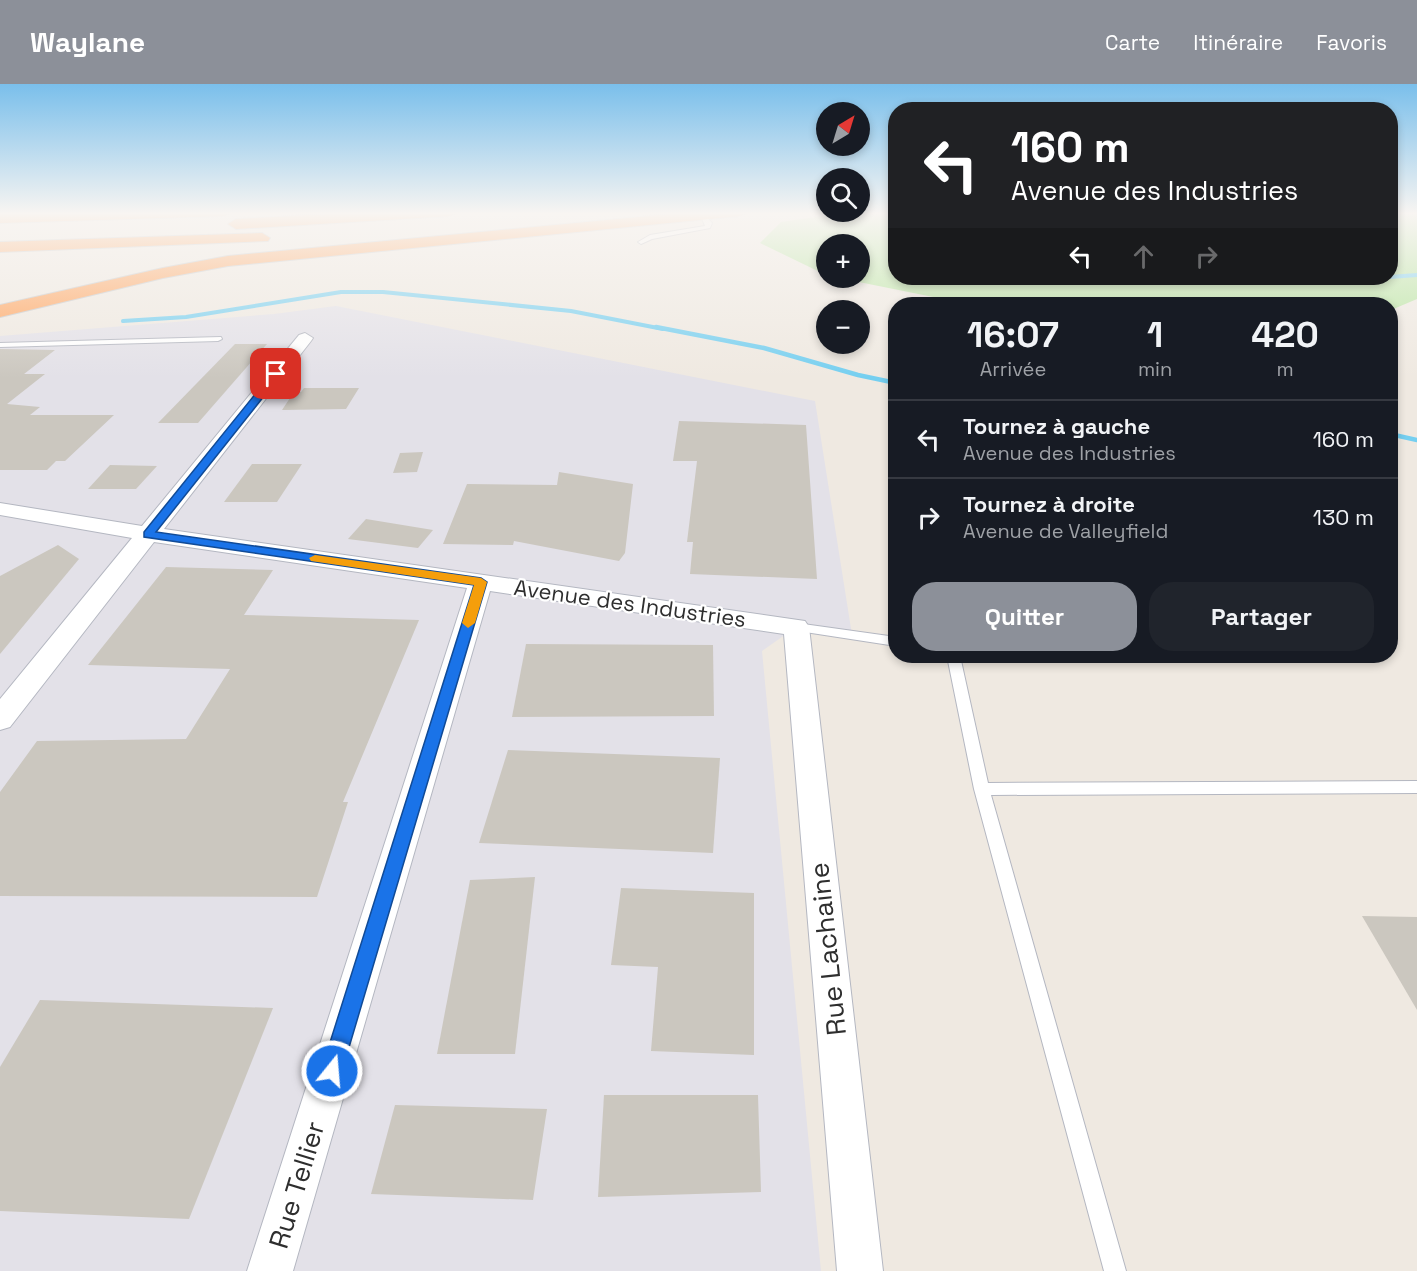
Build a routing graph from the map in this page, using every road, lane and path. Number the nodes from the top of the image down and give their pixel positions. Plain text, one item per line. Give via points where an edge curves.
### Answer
1 (194, 267) edge
2 (0, 311) edge
3 (305, 338) dead end
4 (218, 339) dead end
5 (0, 345) edge
6 (0, 509) edge
7 (148, 534) junction
8 (481, 582) junction
9 (796, 627) junction
10 (888, 641) edge
11 (955, 663) edge
12 (0, 719) edge
13 (1417, 787) edge
14 (982, 789) junction
15 (270, 1271) edge
16 (860, 1271) edge
17 (1115, 1271) edge

1 - 2 highway
3 - 7 street
4 - 5 lane
6 - 7 street, Avenue des Industries
7 - 8 street, Avenue des Industries
7 - 12 street
8 - 9 street, Avenue des Industries
8 - 15 street, Rue Tellier
9 - 10 lane
9 - 16 street, Rue Lachaine
11 - 14 lane
13 - 14 lane
14 - 17 lane

